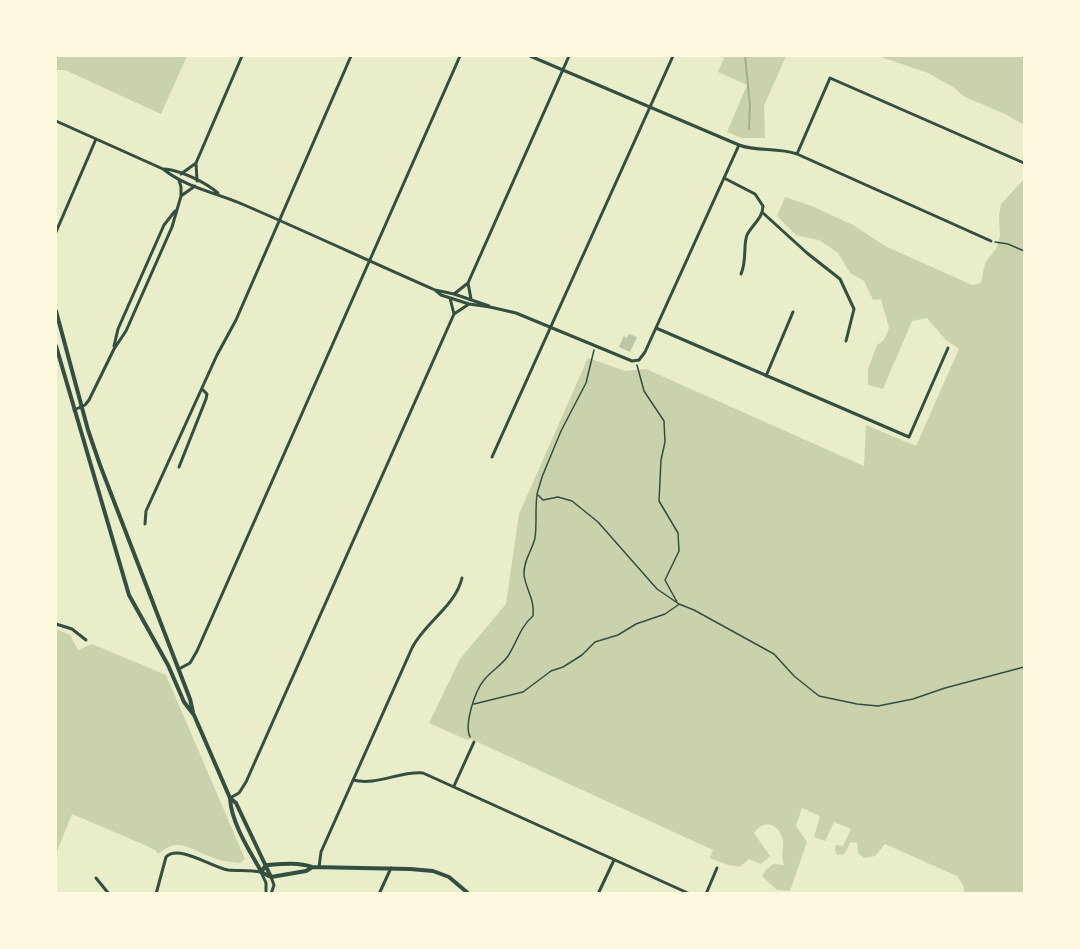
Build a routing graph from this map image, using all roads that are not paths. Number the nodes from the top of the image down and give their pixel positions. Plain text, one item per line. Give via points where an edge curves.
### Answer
1 (242, 56) edge
2 (351, 56) edge
3 (460, 56) edge
4 (530, 56) edge
5 (569, 56) edge
6 (673, 56) edge
7 (563, 70) junction
8 (650, 107) junction
9 (56, 121) edge
10 (96, 139) junction
11 (739, 145) junction
12 (797, 154) junction
13 (196, 163) junction
14 (1024, 163) edge
15 (163, 169) junction
16 (182, 174) junction
17 (178, 178) junction
18 (724, 178) junction
19 (197, 181) junction
20 (195, 186) junction
21 (220, 194) junction
22 (181, 196) junction
23 (176, 209) junction
24 (763, 213) junction
25 (280, 220) junction
26 (56, 232) edge
27 (991, 241) road end
28 (371, 261) junction
29 (741, 274) dead end
30 (468, 283) junction
31 (435, 290) junction
32 (454, 294) junction
33 (450, 298) junction
34 (471, 299) junction
35 (469, 304) junction
36 (490, 307) junction
37 (56, 311) edge
38 (793, 312) dead end
39 (454, 314) junction
40 (550, 328) junction
41 (656, 328) junction
42 (846, 341) dead end
43 (56, 346) edge
44 (948, 348) dead end
45 (114, 349) junction
46 (766, 376) junction
47 (202, 389) junction
48 (82, 407) junction
49 (74, 410) junction
50 (492, 457) dead end
51 (179, 467) dead end
52 (145, 524) dead end
53 (462, 578) dead end
54 (56, 624) edge
55 (86, 640) dead end
56 (179, 669) junction
57 (194, 715) junction
58 (473, 742) road end
59 (353, 780) junction
60 (454, 786) junction
61 (230, 798) junction
62 (614, 859) junction
63 (266, 865) junction
64 (312, 867) junction
65 (319, 867) junction
66 (391, 868) junction
67 (717, 868) dead end
68 (261, 872) junction
69 (271, 877) junction
70 (96, 878) dead end
71 (109, 894) edge
72 (156, 894) edge
73 (266, 894) edge
74 (271, 894) edge
75 (379, 894) edge
76 (469, 894) edge
77 (598, 894) edge
78 (690, 894) edge
79 (706, 894) edge

1 - 13 street
2 - 25 street
3 - 28 street
4 - 7 street
5 - 7 street
6 - 8 street
7 - 8 street
7 - 30 street
8 - 11 street
8 - 40 street
9 - 10 street
10 - 15 street
10 - 26 street
11 - 12 street
11 - 18 street
12 - 14 street via 830,78
12 - 27 street
13 - 16 street
13 - 19 street
15 - 16 street
15 - 17 street
16 - 19 street
17 - 20 street
17 - 22 street
18 - 24 street via 759,197
18 - 41 street
19 - 21 street
20 - 21 street
20 - 22 street
21 - 25 street
22 - 23 street
23 - 45 street via 126,331
23 - 45 street via 164,225 118,329
24 - 29 street via 747,236 746,262
24 - 42 street via 840,279 854,309
25 - 28 street
25 - 47 street
28 - 31 street
28 - 56 street via 197,651 190,663
30 - 32 street
30 - 34 street
31 - 32 street
31 - 33 street
32 - 34 street
33 - 35 street
33 - 39 street
34 - 36 street
35 - 36 street
35 - 39 street
36 - 40 street
37 - 48 street
38 - 46 street
39 - 61 street via 246,782
40 - 41 street via 638,362
40 - 50 street
41 - 46 street
43 - 49 street
44 - 46 street via 909,437
45 - 48 street
47 - 51 street via 207,393 206,399
47 - 52 street via 147,511
48 - 49 street
48 - 56 street via 103,475
49 - 57 street via 129,595
53 - 59 street via 441,613 417,639
54 - 55 street via 72,629
56 - 57 street
57 - 61 street
58 - 60 street
59 - 60 street via 371,782 416,772
59 - 65 street via 321,852
60 - 62 street
61 - 63 street
61 - 68 street via 239,828
62 - 77 street
62 - 78 street
63 - 64 street
63 - 68 street
63 - 69 street
64 - 65 street
64 - 69 street
65 - 66 street
66 - 75 street
66 - 76 street via 442,874
67 - 79 street
68 - 69 street
68 - 72 street via 230,870 183,853 170,853
68 - 73 street
69 - 74 street
70 - 71 street

